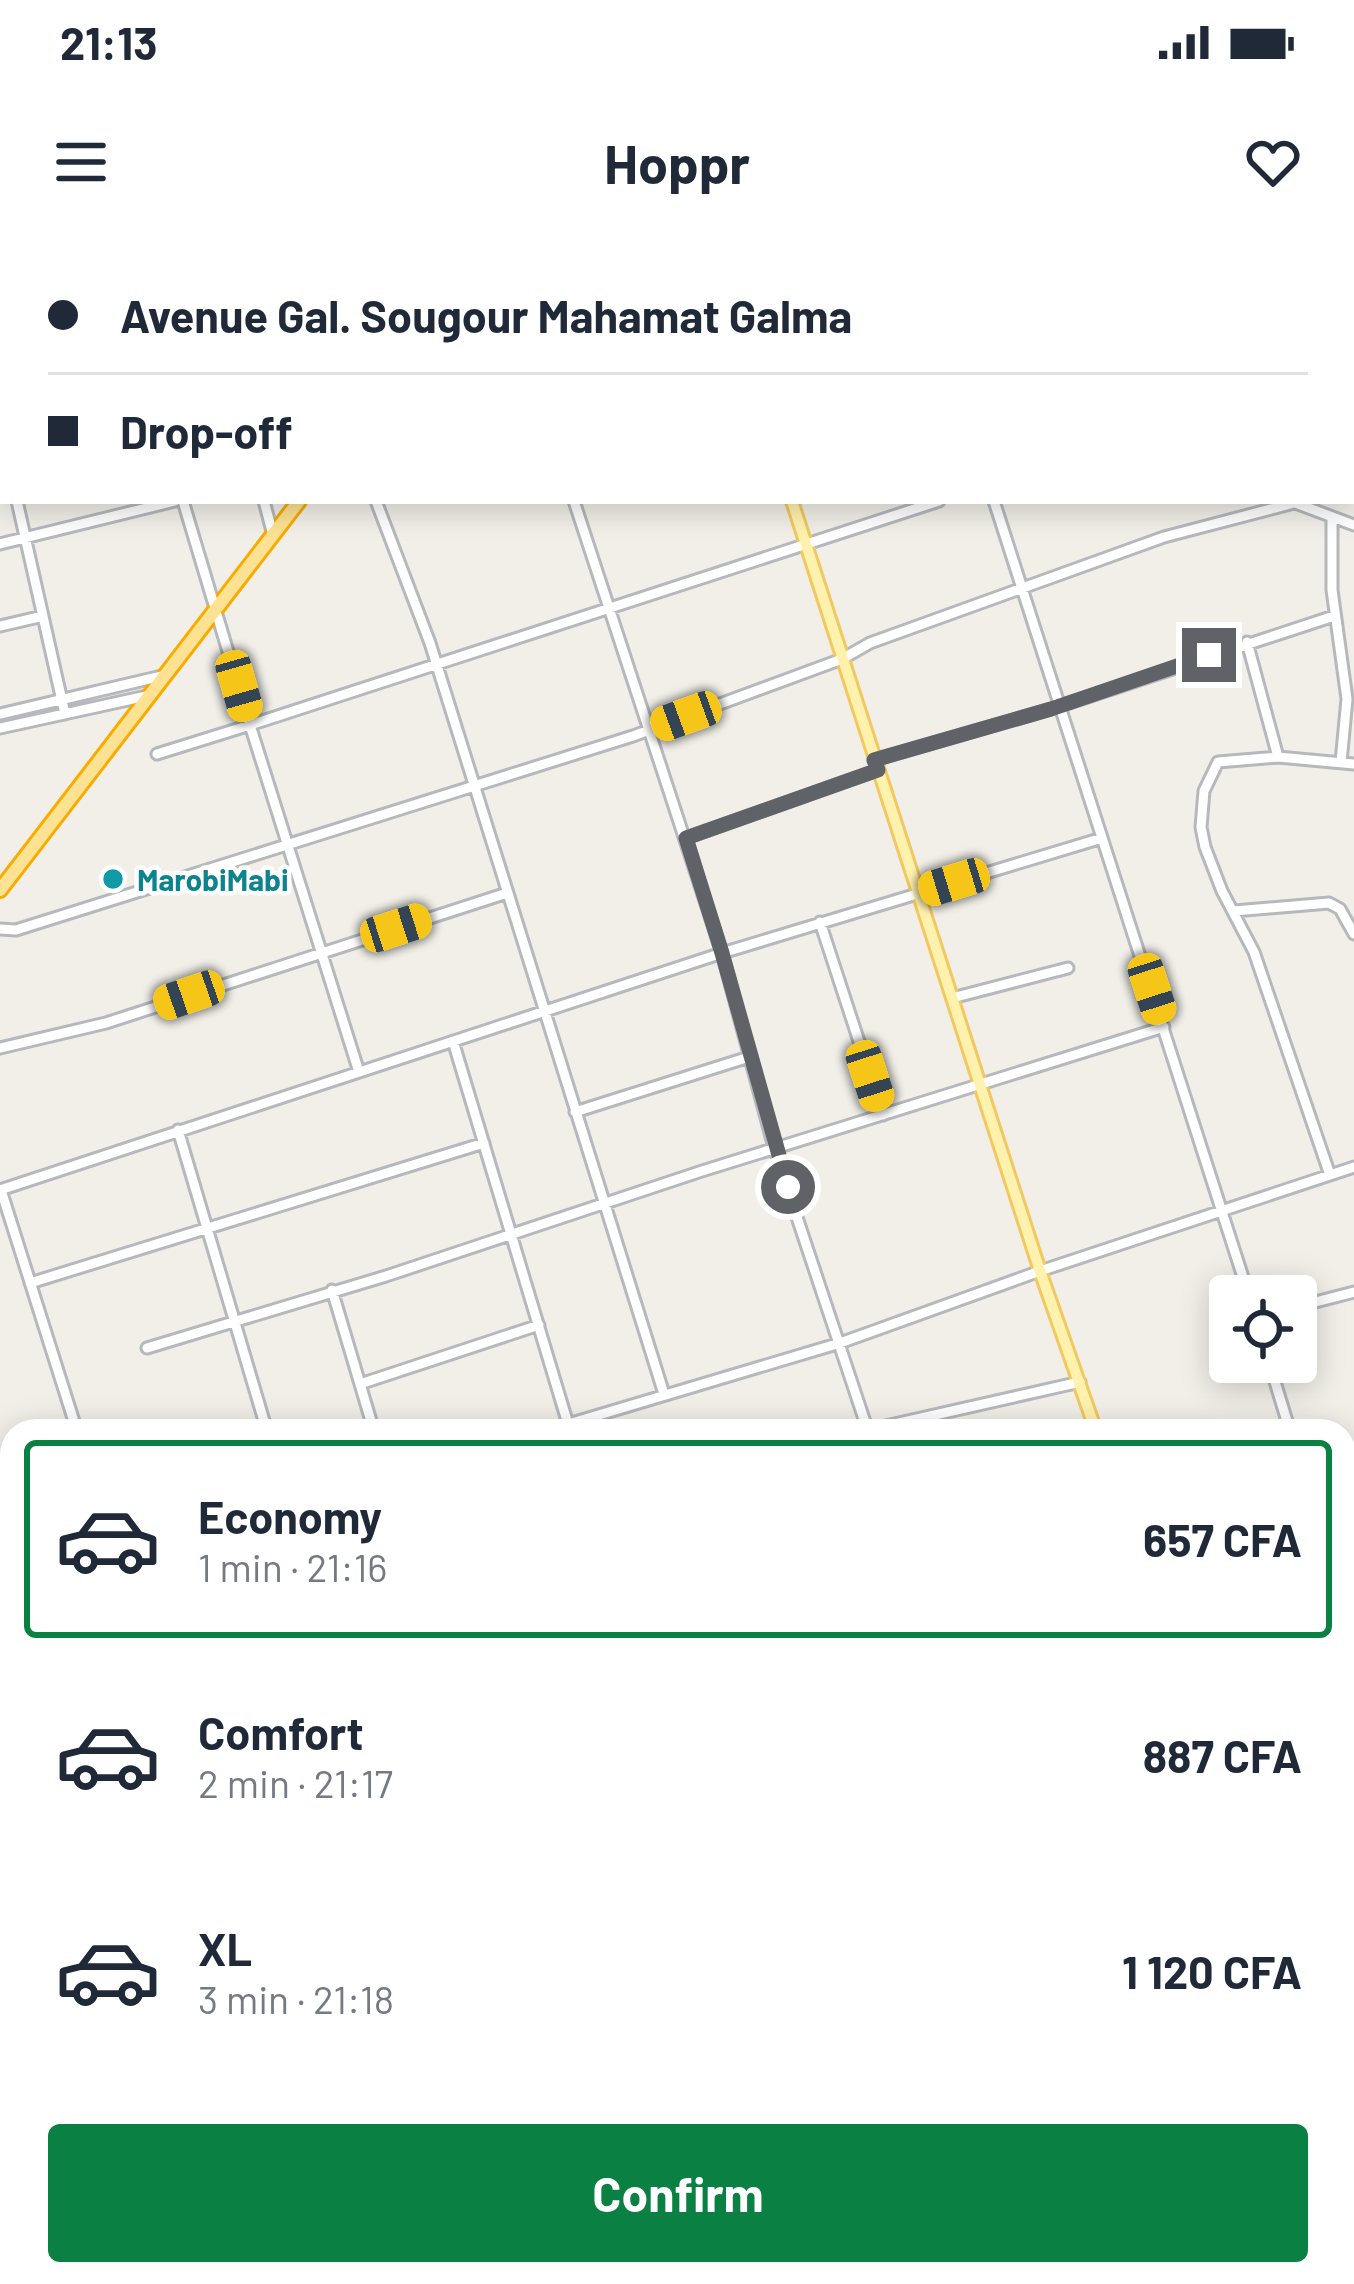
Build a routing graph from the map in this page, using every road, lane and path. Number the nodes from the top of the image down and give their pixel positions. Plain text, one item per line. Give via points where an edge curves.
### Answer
1 (18, 504) edge
2 (167, 504) edge
3 (180, 504) edge
4 (265, 504) edge
5 (297, 504) edge
6 (377, 504) edge
7 (575, 504) edge
8 (792, 504) edge
9 (930, 504) edge
10 (995, 504) edge
11 (1285, 504) edge
12 (1297, 504) edge
13 (1332, 518) junction
14 (1354, 525) edge
15 (273, 535) junction
16 (25, 538) junction
17 (0, 544) edge
18 (806, 545) junction
19 (1021, 589) junction
20 (217, 606) junction
21 (609, 607) junction
22 (44, 616) junction
23 (1334, 616) junction
24 (0, 626) edge
25 (1247, 642) junction
26 (842, 659) junction
27 (436, 662) junction
28 (166, 675) junction
29 (151, 695) junction
30 (63, 700) junction
31 (1059, 706) junction
32 (0, 714) edge
33 (65, 714) junction
34 (250, 725) junction
35 (0, 728) edge
36 (648, 730) junction
37 (157, 754) dead end
38 (1278, 757) junction
39 (1341, 762) junction
40 (1354, 764) edge
41 (876, 765) junction
42 (474, 787) junction
43 (686, 838) junction
44 (1102, 838) junction
45 (288, 845) junction
46 (0, 890) edge
47 (507, 893) junction
48 (917, 893) junction
49 (1234, 911) junction
50 (820, 922) junction
51 (0, 929) edge
52 (1354, 934) edge
53 (322, 952) junction
54 (722, 953) junction
55 (1068, 968) dead end
56 (952, 998) junction
57 (543, 1012) junction
58 (1164, 1028) junction
59 (453, 1041) junction
60 (0, 1048) edge
61 (749, 1057) junction
62 (359, 1072) junction
63 (981, 1084) junction
64 (575, 1112) junction
65 (883, 1115) junction
66 (178, 1130) junction
67 (484, 1143) junction
68 (774, 1148) junction
69 (1354, 1167) edge
70 (1330, 1175) junction
71 (0, 1190) edge
72 (604, 1204) junction
73 (1222, 1210) junction
74 (206, 1227) junction
75 (513, 1234) junction
76 (1040, 1271) junction
77 (1242, 1275) edge
78 (30, 1283) junction
79 (332, 1290) junction
80 (1351, 1292) edge
81 (1317, 1301) edge
82 (1354, 1310) edge
83 (234, 1319) junction
84 (539, 1325) junction
85 (840, 1342) junction
86 (147, 1348) dead end
87 (1080, 1382) junction
88 (1275, 1383) edge
89 (360, 1384) junction
90 (664, 1394) junction
91 (73, 1419) edge
92 (263, 1419) edge
93 (370, 1419) edge
94 (567, 1419) edge
95 (584, 1419) edge
96 (864, 1419) edge
97 (917, 1419) edge
98 (1092, 1419) edge
99 (1286, 1419) edge

1 - 16 street
2 - 16 street
3 - 20 street
4 - 15 street
5 - 15 highway
6 - 27 street
7 - 21 street
8 - 18 main road
9 - 18 street
10 - 19 street
11 - 19 street
12 - 13 street
13 - 14 street
13 - 23 street
15 - 20 highway
16 - 17 street
16 - 22 street
18 - 21 street
18 - 26 main road
19 - 26 street
19 - 31 street
20 - 28 highway
20 - 34 street
21 - 27 street
21 - 36 street
22 - 24 street
22 - 30 street
23 - 25 street
23 - 39 street via 1347,699
25 - 31 street
25 - 38 street
26 - 36 street
26 - 41 main road
27 - 34 street
27 - 42 street
28 - 29 highway
28 - 30 street
29 - 33 street
29 - 46 highway
30 - 32 street
30 - 33 street
31 - 41 street
31 - 44 street
33 - 35 street
34 - 37 street
34 - 45 street
36 - 42 street
36 - 43 street
38 - 39 street
38 - 49 street via 1218,762 1204,791 1205,848
39 - 40 street
41 - 43 street
41 - 48 main road
42 - 45 street
42 - 47 street
43 - 54 street
44 - 48 street
44 - 58 street
45 - 51 street
45 - 53 street
47 - 53 street
47 - 57 street
48 - 50 street
48 - 56 main road
49 - 52 street via 1329,903
49 - 70 street
50 - 54 street
50 - 65 street
53 - 60 street via 106,1023
53 - 62 street
54 - 57 street
54 - 61 street
55 - 56 street
56 - 63 main road
57 - 59 street
57 - 64 street
58 - 63 street
58 - 73 street
59 - 62 street
59 - 67 street
61 - 64 street
61 - 68 street
62 - 66 street
63 - 65 street
63 - 76 main road
64 - 72 street
65 - 68 street
66 - 71 street
66 - 74 street
67 - 74 street
67 - 75 street
68 - 72 street
68 - 85 street
69 - 70 street
70 - 73 street
71 - 78 street
72 - 75 street
72 - 90 street
73 - 76 street
73 - 77 street
74 - 78 street
74 - 83 street
75 - 79 street
75 - 84 street
76 - 85 street
76 - 87 main road
78 - 91 street
79 - 83 street
79 - 89 street
80 - 81 street
80 - 82 street
83 - 86 street
83 - 92 street
84 - 89 street
84 - 94 street
85 - 90 street
85 - 96 street
87 - 97 street
87 - 98 main road
88 - 99 street
89 - 93 street
90 - 95 street

